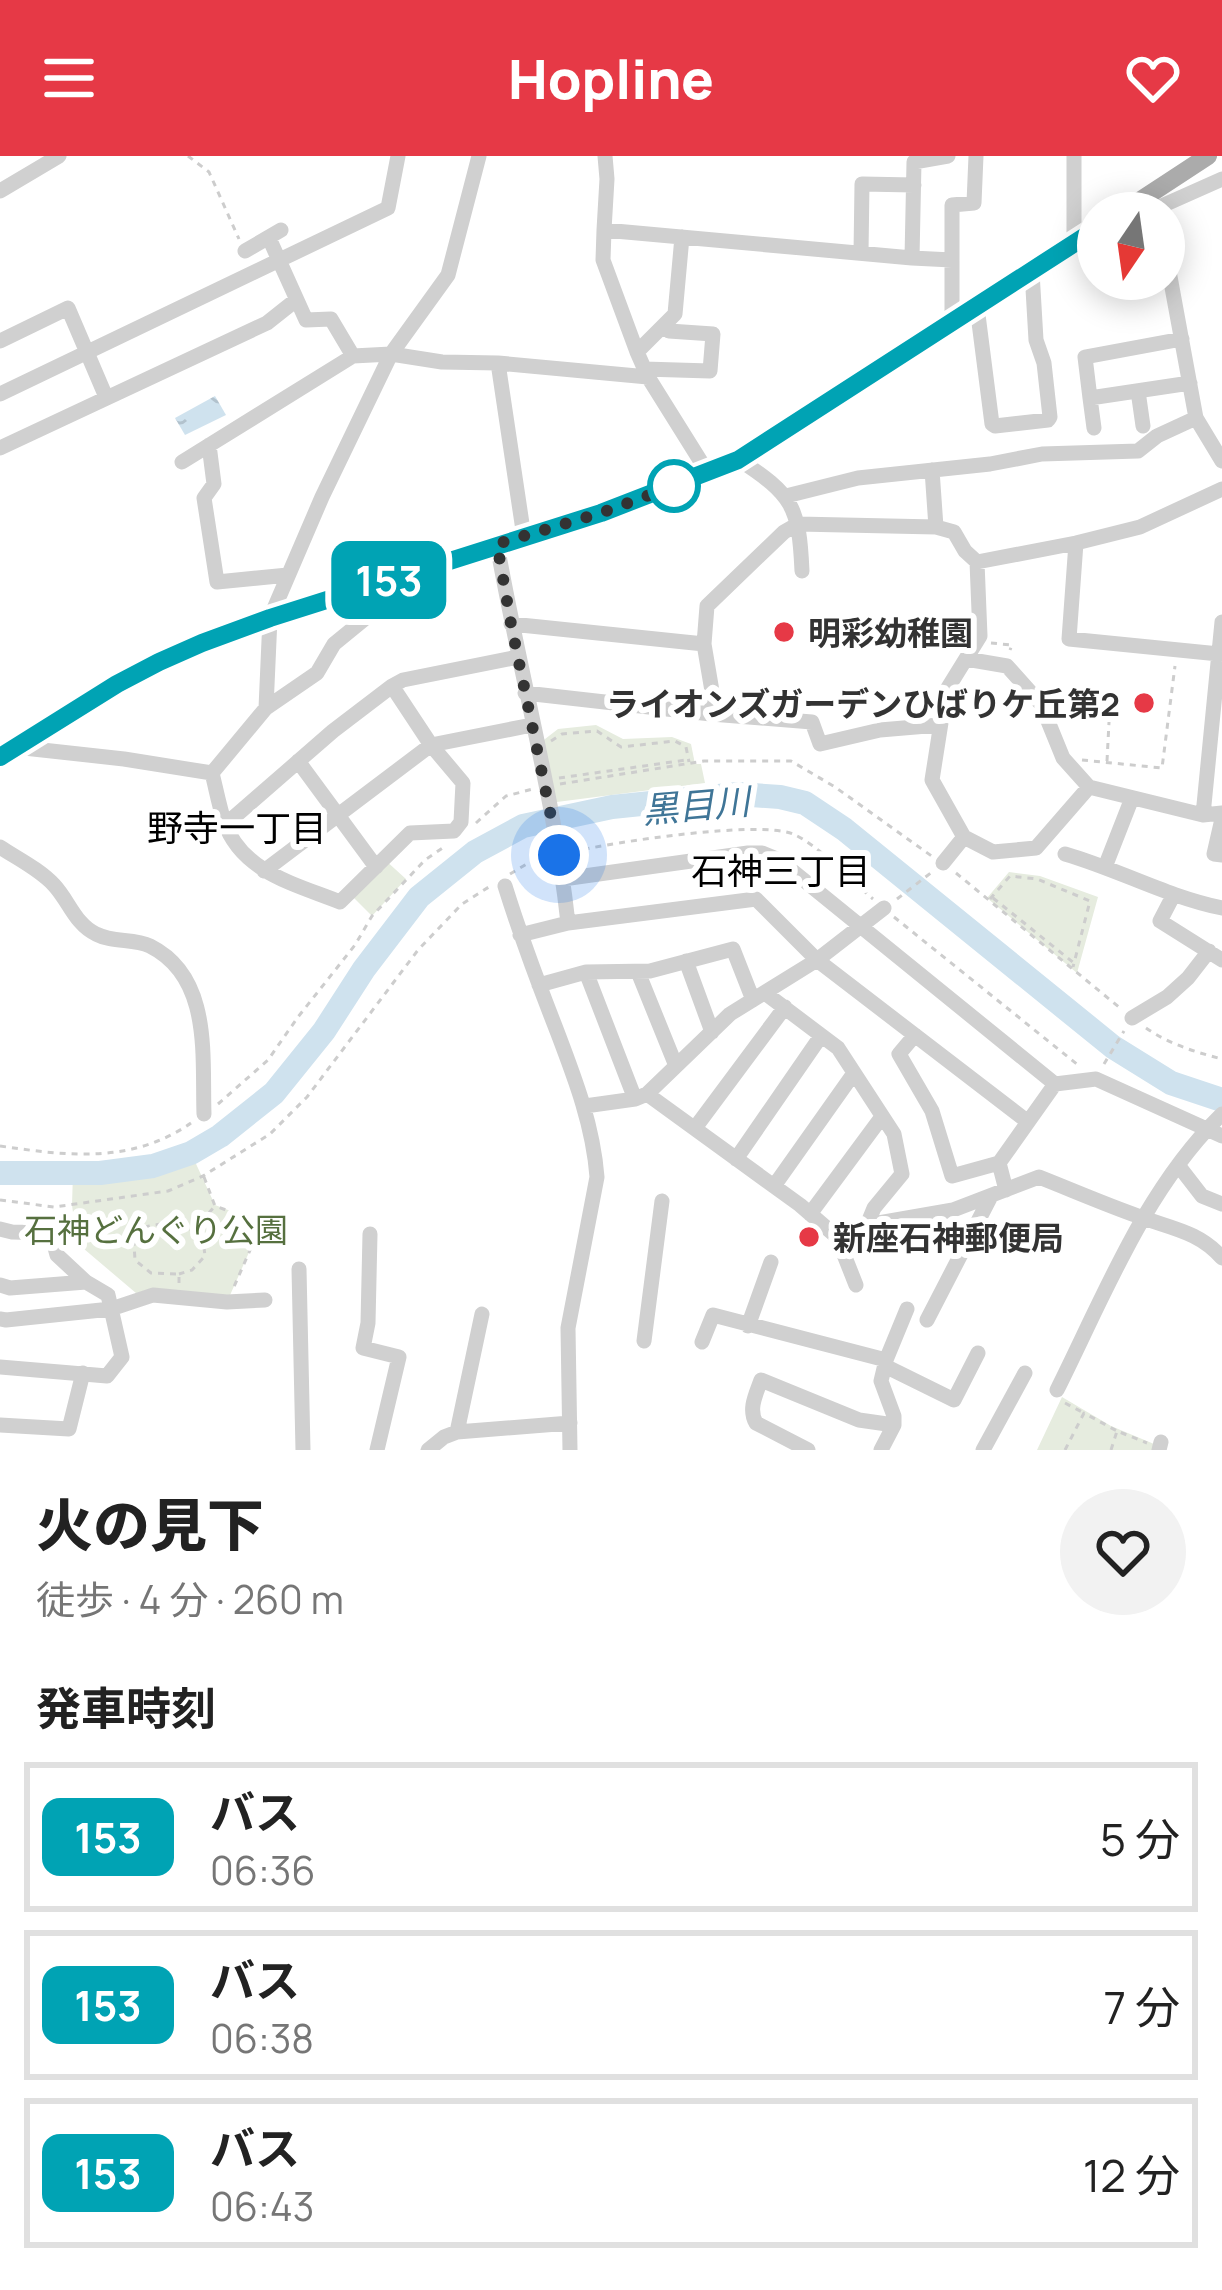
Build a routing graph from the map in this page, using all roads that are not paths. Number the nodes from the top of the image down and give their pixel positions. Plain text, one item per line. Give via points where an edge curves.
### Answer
1 (59, 156) edge
2 (398, 156) edge
3 (479, 156) edge
4 (605, 156) edge
5 (948, 156) edge
6 (976, 156) edge
7 (1074, 156) edge
8 (1208, 156) edge
9 (37, 161) edge
10 (1186, 163) edge
11 (1222, 178) edge
12 (914, 185) junction
13 (0, 191) edge
14 (1165, 192) edge
15 (1185, 193) edge
16 (604, 230) junction
17 (682, 237) junction
18 (1077, 242) edge
19 (1074, 244) junction
20 (245, 251) road end
21 (861, 254) junction
22 (912, 258) junction
23 (279, 260) junction
24 (952, 260) junction
25 (1032, 272) junction
26 (296, 300) junction
27 (1174, 300) edge
28 (976, 307) junction
29 (952, 323) junction
30 (664, 325) junction
31 (1181, 339) junction
32 (0, 341) edge
33 (85, 352) junction
34 (637, 352) junction
35 (391, 353) junction
36 (353, 356) junction
37 (498, 363) junction
38 (646, 373) junction
39 (1190, 383) junction
40 (1138, 391) junction
41 (0, 394) edge
42 (106, 397) junction
43 (1090, 398) junction
44 (1196, 418) junction
45 (1142, 426) dead end
46 (1094, 428) dead end
47 (209, 445) junction
48 (0, 448) edge
49 (738, 460) junction
50 (1222, 460) edge
51 (182, 462) dead end
52 (932, 470) junction
53 (708, 473) junction
54 (1222, 489) edge
55 (786, 496) junction
56 (799, 524) junction
57 (936, 527) junction
58 (524, 537) junction
59 (1076, 543) junction
60 (497, 544) junction
61 (977, 562) junction
62 (802, 571) dead end
63 (412, 572) junction
64 (288, 574) junction
65 (270, 618) junction
66 (1222, 622) edge
67 (511, 624) junction
68 (704, 644) junction
69 (518, 657) junction
70 (966, 659) junction
71 (1220, 661) edge
72 (392, 686) junction
73 (525, 693) junction
74 (266, 708) junction
75 (711, 714) junction
76 (532, 725) junction
77 (939, 725) junction
78 (431, 745) junction
79 (8, 752) edge
80 (298, 761) junction
81 (212, 773) junction
82 (1089, 787) junction
83 (1132, 798) junction
84 (1203, 815) junction
85 (1222, 816) edge
86 (337, 817) junction
87 (225, 825) junction
88 (964, 837) junction
89 (0, 847) edge
90 (1065, 854) dead end
91 (1222, 855) edge
92 (943, 863) road end
93 (376, 866) junction
94 (1105, 867) junction
95 (264, 871) junction
96 (563, 879) junction
97 (506, 886) dead end
98 (1173, 896) junction
99 (884, 908) road end
100 (1222, 908) edge
101 (568, 923) junction
102 (861, 927) junction
103 (520, 935) junction
104 (1215, 956) edge
105 (686, 961) junction
106 (818, 961) junction
107 (638, 971) junction
108 (586, 972) junction
109 (539, 985) junction
110 (759, 997) junction
111 (785, 1007) junction
112 (1132, 1018) road end
113 (712, 1032) junction
114 (915, 1035) junction
115 (821, 1036) junction
116 (676, 1066) junction
117 (854, 1073) junction
118 (1055, 1084) junction
119 (641, 1097) junction
120 (586, 1106) junction
121 (203, 1114) road end
122 (881, 1118) junction
123 (1028, 1122) junction
124 (1217, 1125) edge
125 (694, 1128) junction
126 (736, 1159) junction
127 (999, 1163) junction
128 (1178, 1165) junction
129 (774, 1186) junction
130 (998, 1194) junction
131 (662, 1201) dead end
132 (1222, 1204) edge
133 (810, 1214) junction
134 (1143, 1219) junction
135 (867, 1225) junction
136 (0, 1228) edge
137 (370, 1234) dead end
138 (837, 1238) junction
139 (1222, 1258) edge
140 (771, 1262) dead end
141 (298, 1269) dead end
142 (86, 1282) junction
143 (0, 1285) edge
144 (856, 1286) dead end
145 (265, 1300) dead end
146 (110, 1309) junction
147 (907, 1309) dead end
148 (482, 1314) dead end
149 (0, 1319) edge
150 (927, 1319) dead end
151 (748, 1326) junction
152 (644, 1341) dead end
153 (702, 1342) dead end
154 (978, 1353) dead end
155 (885, 1363) junction
156 (0, 1367) edge
157 (83, 1373) junction
158 (1025, 1373) dead end
159 (1060, 1396) road end
160 (570, 1423) junction
161 (894, 1424) junction
162 (0, 1425) edge
163 (477, 1430) junction
164 (457, 1432) junction
165 (303, 1450) edge
166 (377, 1450) edge
167 (428, 1450) edge
168 (475, 1450) edge
169 (570, 1450) edge
170 (808, 1450) edge
171 (881, 1450) edge
172 (983, 1450) edge

1 - 9 street
2 - 23 street via 388,208
3 - 35 street via 448,275
4 - 16 street
5 - 12 street via 914,162
6 - 24 street via 974,203 952,205
7 - 19 street
8 - 10 main road
9 - 13 street
10 - 14 main road
11 - 15 street
12 - 21 street via 862,184
12 - 22 street
16 - 17 street
16 - 34 street via 603,260
17 - 21 street
17 - 30 street via 675,314
18 - 19 main road
19 - 25 main road
20 - 23 street via 275,234
21 - 22 street
22 - 24 street
23 - 26 street
23 - 33 street
24 - 29 street
25 - 28 main road
25 - 28 street via 1048,420 992,424
26 - 36 street via 306,320 331,319
26 - 42 street via 268,323
27 - 31 street
28 - 29 main road
29 - 49 main road
30 - 34 street
30 - 38 street via 713,334 710,370
31 - 39 street
31 - 43 street via 1085,357
32 - 33 street via 68,308
33 - 41 street
33 - 42 street
34 - 38 street
35 - 36 street
35 - 37 street
35 - 64 street
36 - 47 street
37 - 38 street
37 - 58 street
38 - 53 street
39 - 40 street
39 - 44 street
40 - 43 street
40 - 45 street
42 - 48 street
43 - 46 street
44 - 50 street
44 - 52 street via 1138,451
47 - 51 street
47 - 64 street via 214,484 204,498 217,582
49 - 53 main road
49 - 55 street
52 - 55 street
52 - 57 street
53 - 58 main road
54 - 59 street via 1140,527
55 - 56 street
56 - 57 street
56 - 62 street
56 - 68 street via 706,605
57 - 61 street via 954,532
58 - 60 main road
59 - 61 street
59 - 71 street via 1069,639
60 - 63 main road
60 - 67 street
61 - 70 street via 980,636
63 - 65 main road
63 - 74 street via 334,644 317,673
64 - 65 street
65 - 74 street
65 - 79 main road via 159,662
66 - 71 street
67 - 68 street
67 - 69 street
68 - 75 street
69 - 72 street
69 - 73 street
70 - 77 street via 946,692
70 - 82 street via 1005,666 1041,704 1063,758
71 - 84 street
72 - 78 street
72 - 80 street
73 - 75 street
73 - 76 street
74 - 81 street
75 - 77 street via 812,722 820,744
76 - 78 street
76 - 96 street
77 - 88 street via 932,780
78 - 86 street
78 - 93 street via 463,783 461,822 454,831 410,833
79 - 81 street
80 - 86 street
80 - 87 street
81 - 87 street
82 - 83 street
82 - 88 street via 1036,848 993,852
83 - 84 street
83 - 94 street
84 - 85 street
85 - 91 street via 1214,854
86 - 93 street
86 - 95 street
87 - 95 street
88 - 92 street
89 - 121 street via 52,883 95,934 145,943 172,958 201,1019
90 - 94 street
93 - 95 street via 340,902
94 - 98 street
96 - 101 street
96 - 102 street via 762,853
97 - 103 street
98 - 100 street
98 - 104 street via 1160,921
99 - 102 street
101 - 103 street
101 - 106 street via 756,899
102 - 106 street
102 - 118 street
103 - 109 street
104 - 112 street
105 - 107 street
105 - 110 street via 733,949
105 - 113 street
106 - 110 street
106 - 114 street
107 - 108 street
107 - 116 street
108 - 109 street
108 - 119 street
109 - 120 street
110 - 111 street
110 - 113 street
111 - 115 street
111 - 125 street
113 - 116 street
114 - 123 street
114 - 127 street via 899,1054 932,1111 952,1176
115 - 117 street
115 - 126 street
116 - 119 street
117 - 122 street
117 - 129 street
118 - 123 street
118 - 124 street via 1096,1079
119 - 120 street
119 - 125 street
120 - 160 street via 597,1178 568,1328
122 - 133 street
122 - 135 street via 894,1134 902,1174
123 - 127 street
124 - 128 street
125 - 126 street
126 - 129 street
127 - 130 street
128 - 132 street via 1202,1196
128 - 134 street
129 - 133 street
130 - 134 street via 1039,1178
130 - 135 street
130 - 150 street
131 - 152 street
133 - 138 street
134 - 139 street via 1183,1229
134 - 159 street
135 - 138 street
136 - 142 street via 51,1233 57,1255
137 - 166 street via 363,1348 399,1357
138 - 144 street
140 - 151 street
141 - 165 street
142 - 143 street
142 - 146 street via 108,1295
145 - 146 street via 153,1295
146 - 149 street
146 - 157 street via 122,1357 107,1376
147 - 155 street
148 - 164 street
151 - 153 street via 713,1316
151 - 155 street
154 - 155 street via 954,1400
155 - 161 street via 881,1381
156 - 157 street
157 - 162 street via 69,1429
158 - 172 street
160 - 163 street
160 - 169 street
161 - 170 street via 859,1420 761,1380 752,1405 756,1423
161 - 171 street
163 - 164 street
163 - 168 street
164 - 167 street

